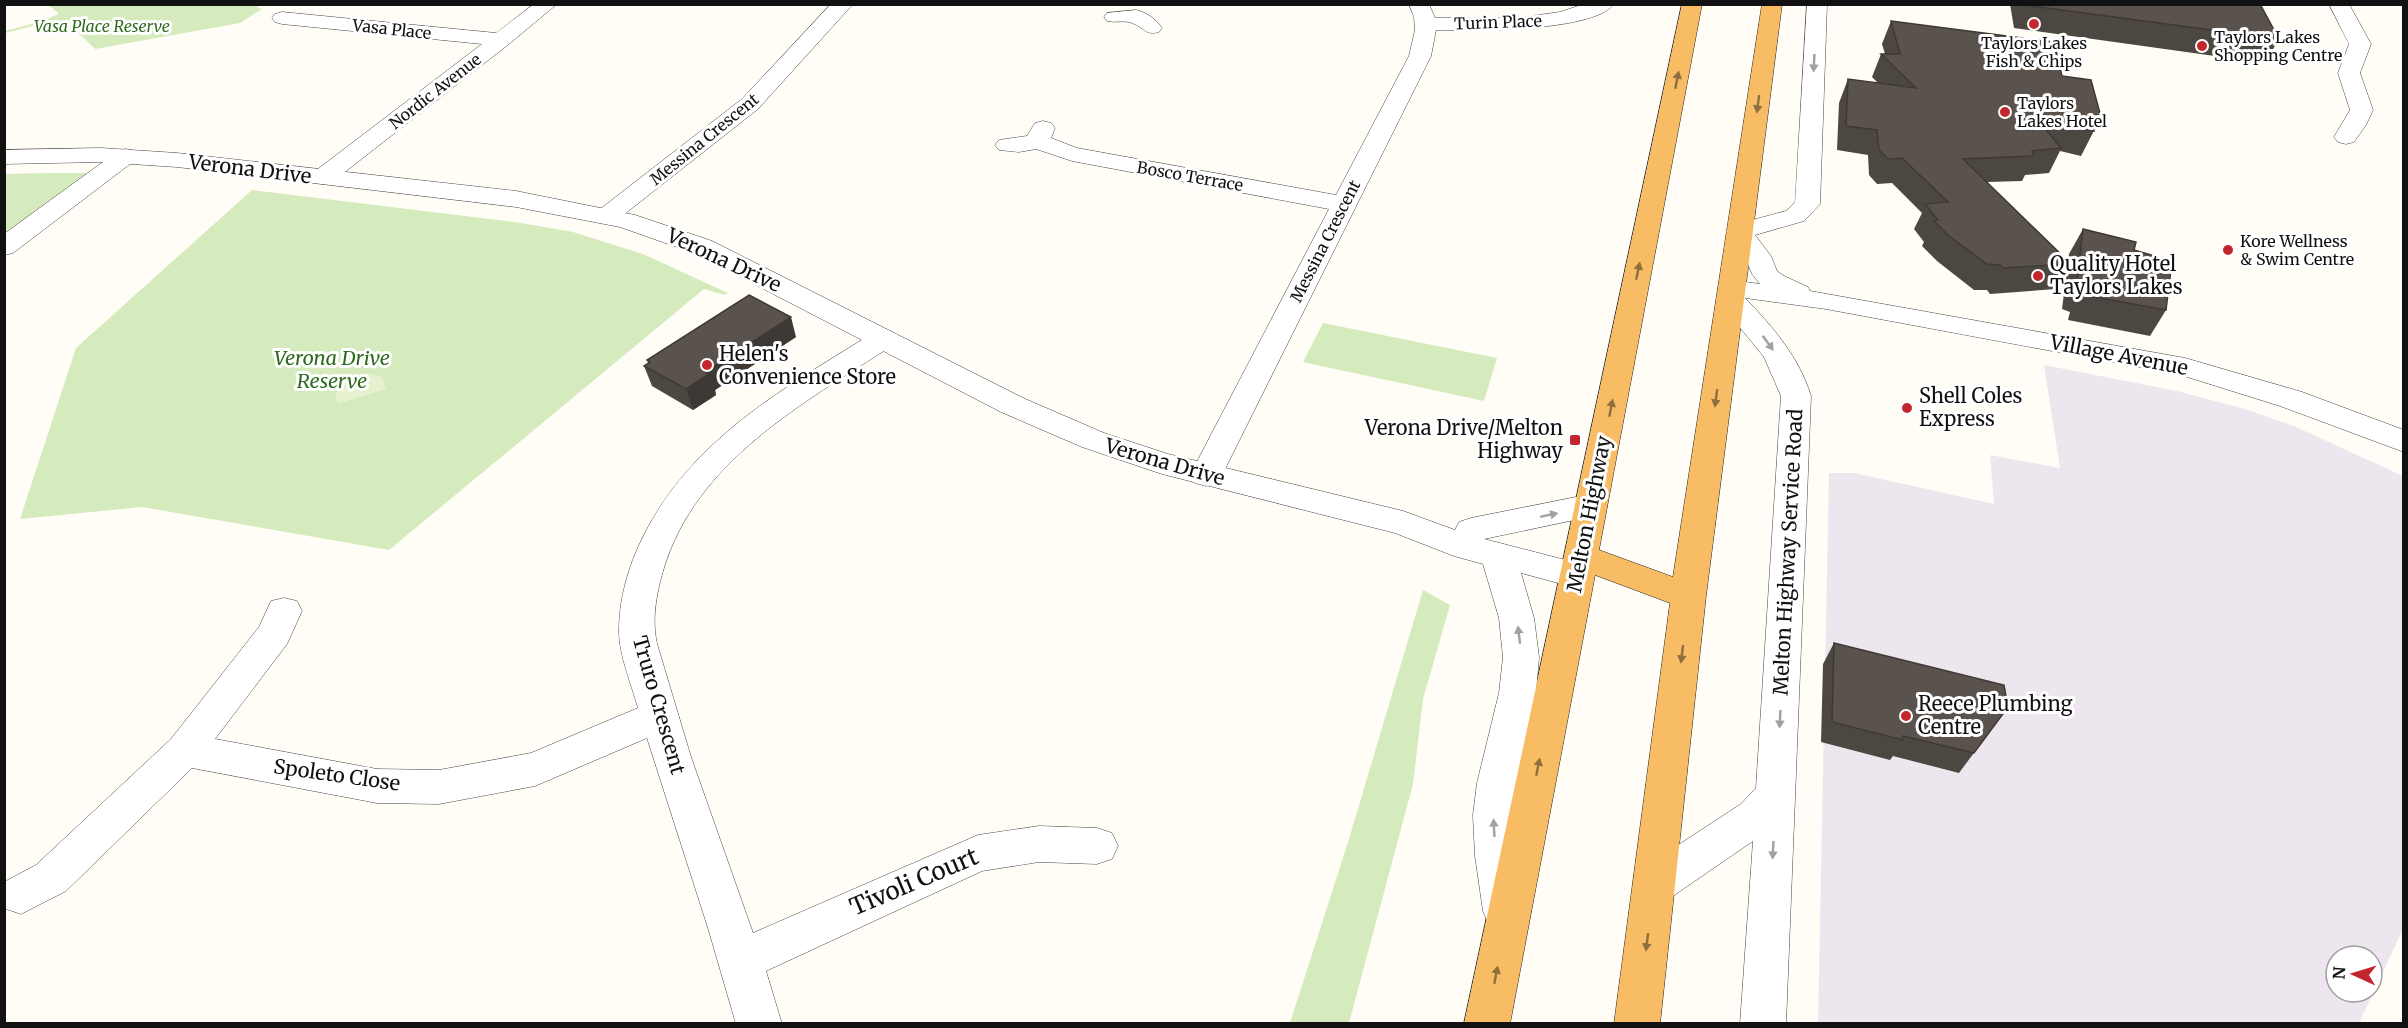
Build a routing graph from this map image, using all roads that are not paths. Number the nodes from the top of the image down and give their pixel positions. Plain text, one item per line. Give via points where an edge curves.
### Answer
1 (547, 4) edge
2 (843, 4) edge
3 (1604, 4) edge
4 (1692, 4) edge
5 (1772, 4) edge
6 (1817, 4) edge
7 (2339, 4) edge
8 (1422, 14) edge
9 (1146, 16) edge
10 (1114, 17) dead end
11 (280, 18) dead end
12 (502, 40) junction
13 (2346, 137) dead end
14 (1007, 146) dead end
15 (126, 156) junction
16 (4, 157) edge
17 (323, 177) junction
18 (1344, 204) junction
19 (608, 215) junction
20 (1739, 231) junction
21 (4, 247) edge
22 (1731, 293) junction
23 (1826, 300) junction
24 (883, 339) junction
25 (2403, 442) edge
26 (1206, 475) junction
27 (1591, 506) junction
28 (1484, 543) junction
29 (1579, 566) junction
30 (1688, 596) junction
31 (284, 611) dead end
32 (658, 716) junction
33 (185, 750) junction
34 (1776, 791) junction
35 (1097, 846) dead end
36 (1654, 884) junction
37 (21, 895) dead end
38 (1506, 927) junction
39 (741, 960) junction
40 (1645, 1012) edge
41 (759, 1023) edge
42 (1486, 1023) edge
43 (1763, 1023) edge

1 - 12 street, Nordic Avenue
2 - 19 street, Messina Crescent via 750,104
3 - 8 street, Turin Place via 1545,21
27 -> 4 highway, Melton Highway
5 -> 20 highway
6 -> 20 street via 1807,204 1795,216
7 - 13 street via 2360,44 2349,73 2362,110
8 - 18 street, Messina Crescent via 1424,43 1420,56
9 - 10 street
11 - 12 street, Vasa Place
12 - 17 street, Nordic Avenue
14 - 18 street, Bosco Terrace via 1040,134 1072,154
15 - 16 street, Verona Drive
15 - 17 street, Verona Drive
15 - 21 street
17 - 19 street, Verona Drive via 516,199
18 - 26 street, Messina Crescent
19 - 24 street, Verona Drive via 703,247
20 - 22 highway
20 - 23 street, Village Avenue via 1774,282
22 - 23 street, Village Avenue
22 -> 30 highway
22 -> 34 street, Melton Highway Service Road via 1785,366 1796,396
23 - 25 street, Village Avenue via 2185,367 2291,399
24 - 26 street, Verona Drive via 1053,425 1127,453
24 - 32 street, Truro Crescent via 741,436 706,470 665,523 642,583 637,635
26 - 28 street, Verona Drive via 1403,523 1466,547
28 -> 27 street
27 - 29 highway, Melton Highway
28 - 29 street, Verona Drive
38 -> 28 street via 1493,819 1521,659 1520,637 1514,607
29 - 30 highway
38 -> 29 highway, Melton Highway
30 -> 36 highway
31 - 33 street via 274,634
32 - 33 street, Spoleto Close via 535,769 439,787 376,786
32 - 39 street, Truro Crescent
33 - 37 street via 51,878
34 - 36 street via 1755,818
34 -> 43 street, Melton Highway Service Road
35 - 39 street, Tivoli Court via 1039,844 978,853
36 -> 40 highway
42 -> 38 highway, Melton Highway
39 - 41 street, Truro Crescent

